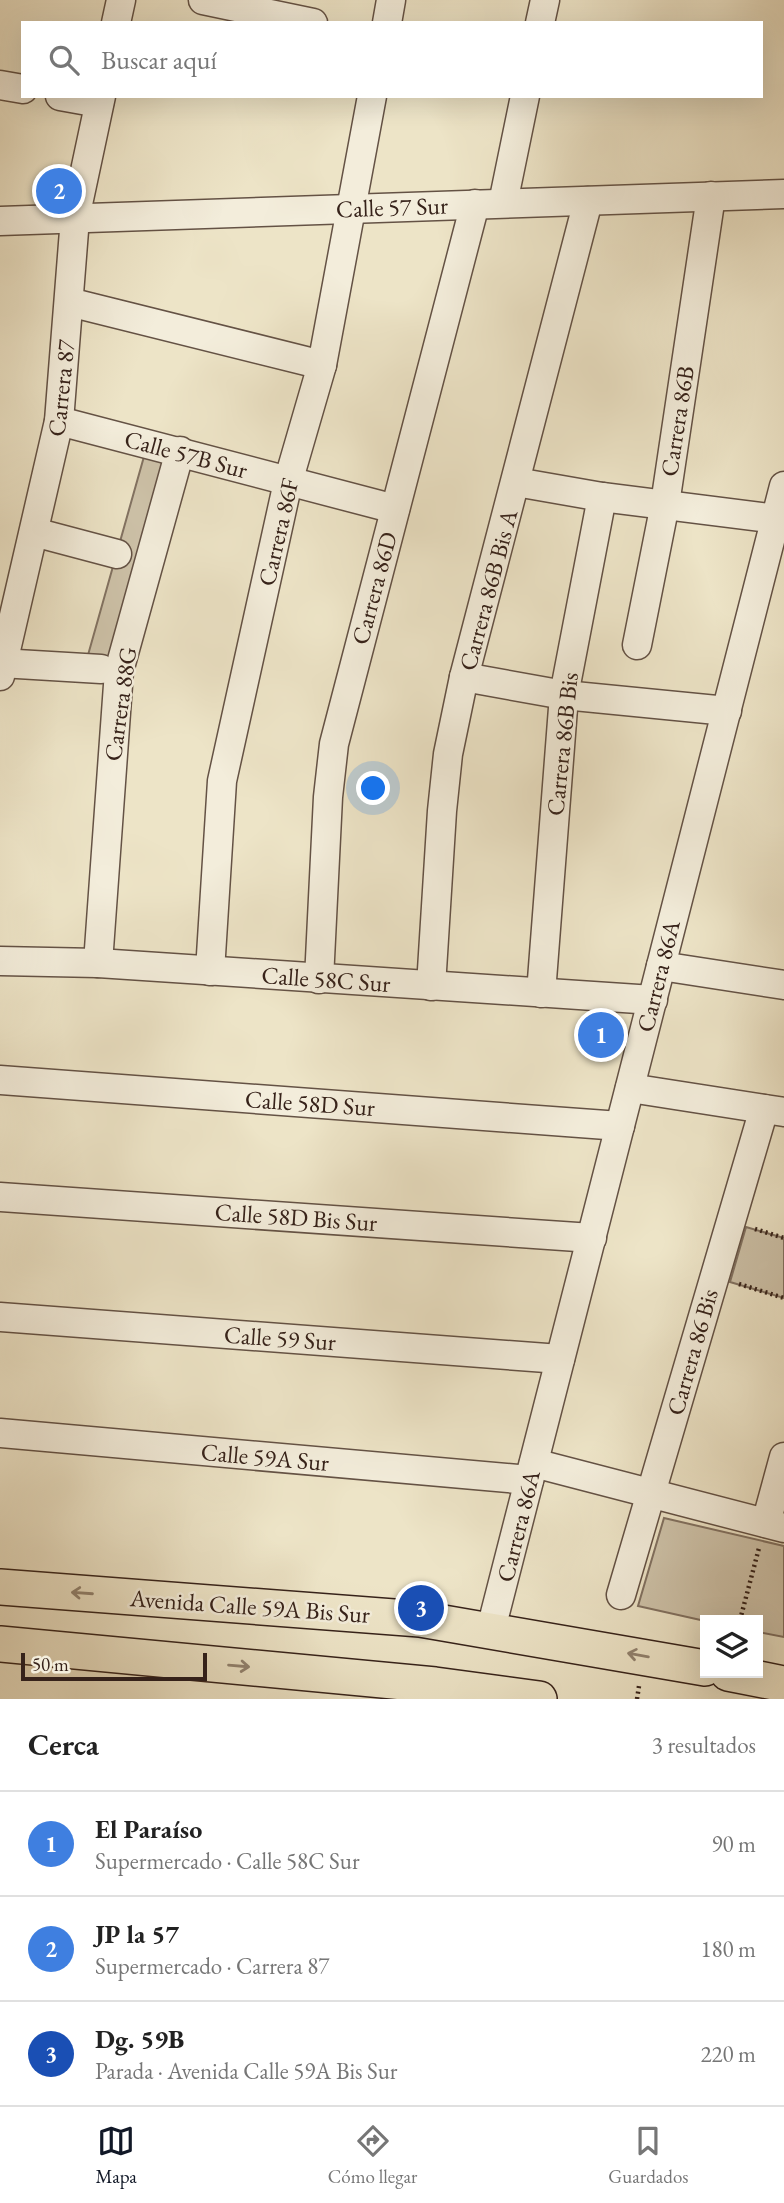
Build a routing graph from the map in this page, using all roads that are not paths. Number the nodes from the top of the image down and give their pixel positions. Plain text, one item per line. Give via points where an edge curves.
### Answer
1 (121, 0) edge
2 (203, 0) edge
3 (391, 0) edge
4 (545, 0) edge
5 (116, 21) edge
6 (303, 21) edge
7 (387, 21) edge
8 (540, 21) edge
9 (0, 85) edge
10 (21, 89) edge
11 (80, 98) edge
12 (372, 98) edge
13 (524, 98) edge
14 (100, 100) edge
15 (784, 194) edge
16 (711, 196) junction
17 (588, 201) junction
18 (489, 204) junction
19 (350, 209) junction
20 (75, 218) junction
21 (0, 221) edge
22 (69, 302) junction
23 (322, 365) junction
24 (59, 421) junction
25 (180, 451) junction
26 (288, 482) junction
27 (516, 482) junction
28 (784, 487) edge
29 (602, 497) junction
30 (665, 503) junction
31 (394, 509) junction
32 (776, 519) junction
33 (34, 532) junction
34 (117, 554) dead end
35 (636, 645) dead end
36 (0, 667) edge
37 (101, 669) dead end
38 (464, 677) junction
39 (565, 695) junction
40 (727, 711) junction
41 (0, 961) edge
42 (98, 963) junction
43 (661, 966) junction
44 (209, 971) junction
45 (319, 979) junction
46 (784, 985) edge
47 (431, 986) junction
48 (541, 993) junction
49 (653, 1000) junction
50 (0, 1080) edge
51 (630, 1088) junction
52 (774, 1110) edge
53 (620, 1126) junction
54 (0, 1197) edge
55 (592, 1238) junction
56 (0, 1317) edge
57 (561, 1359) junction
58 (0, 1433) edge
59 (784, 1457) edge
60 (532, 1471) junction
61 (651, 1493) junction
62 (775, 1526) edge
63 (0, 1587) edge
64 (621, 1595) dead end
65 (491, 1629) junction
66 (0, 1644) edge
67 (700, 1667) edge
68 (753, 1678) edge
69 (784, 1684) edge
70 (539, 1699) edge

1 - 5 street
2 - 6 street
3 - 7 street
4 - 8 street
9 - 10 street
11 - 14 street
12 - 19 street, Carrera 86F
13 - 18 street, Carrera 86D
14 - 20 street, Carrera 87
15 - 16 street, Calle 57 Sur
16 - 17 street, Calle 57 Sur
16 - 30 street, Carrera 86B
17 - 18 street, Calle 57 Sur
17 - 27 street, Carrera 86B Bis A
18 - 19 street, Calle 57 Sur
18 - 31 street, Carrera 86D
19 - 20 street, Calle 57 Sur
19 - 23 street, Carrera 86F
20 - 21 street, Calle 57 Sur
20 - 22 street, Carrera 87
22 - 23 street
22 - 24 street, Carrera 87
23 - 26 street, Carrera 86F
24 - 25 street, Calle 57B Sur
24 - 33 street, Carrera 87
25 - 26 street, Calle 57B Sur
25 - 42 street, Carrera 88G via 119,671
26 - 31 street, Calle 57B Sur
26 - 44 street, Carrera 86F via 222,781
27 - 29 street
27 - 38 street, Carrera 86B Bis A
28 - 32 street, Carrera 86A
29 - 30 street
29 - 39 street, Carrera 86B Bis
30 - 32 street
30 - 35 street, Carrera 86B
31 - 45 street, Carrera 86D via 334,744
32 - 40 street, Carrera 86A
33 - 34 street
33 - 36 street, Carrera 87
36 - 37 street
38 - 39 street
38 - 47 street, Carrera 86B Bis A via 442,811
39 - 40 street
39 - 48 street, Carrera 86B Bis
40 - 43 street, Carrera 86A
41 - 42 street, Calle 58C Sur
42 - 44 street, Calle 58C Sur
43 - 46 street
43 - 49 street, Carrera 86A
44 - 45 street, Calle 58C Sur
45 - 47 street, Calle 58C Sur
47 - 48 street, Calle 58C Sur
48 - 49 street, Calle 58C Sur
49 - 51 street, Carrera 86A
50 - 53 street, Calle 58D Sur
51 - 52 street
51 - 53 street, Carrera 86A
52 - 61 street, Carrera 86 Bis via 714,1278
53 - 55 street, Carrera 86A
54 - 55 street, Calle 58D Bis Sur
55 - 57 street, Carrera 86A
56 - 57 street, Calle 59 Sur
57 - 60 street, Carrera 86A
58 - 60 street, Calle 59A Sur
59 - 62 street
60 - 61 street, Calle 59A Sur
60 - 65 street, Carrera 86A
61 - 62 street, Calle 59A Sur
61 - 64 street, Carrera 86 Bis
65 -> 63 main road, Avenida Calle 59A Bis Sur via 420,1619
67 -> 65 main road, Avenida Calle 59A Bis Sur
66 -> 70 main road
68 - 69 main road

